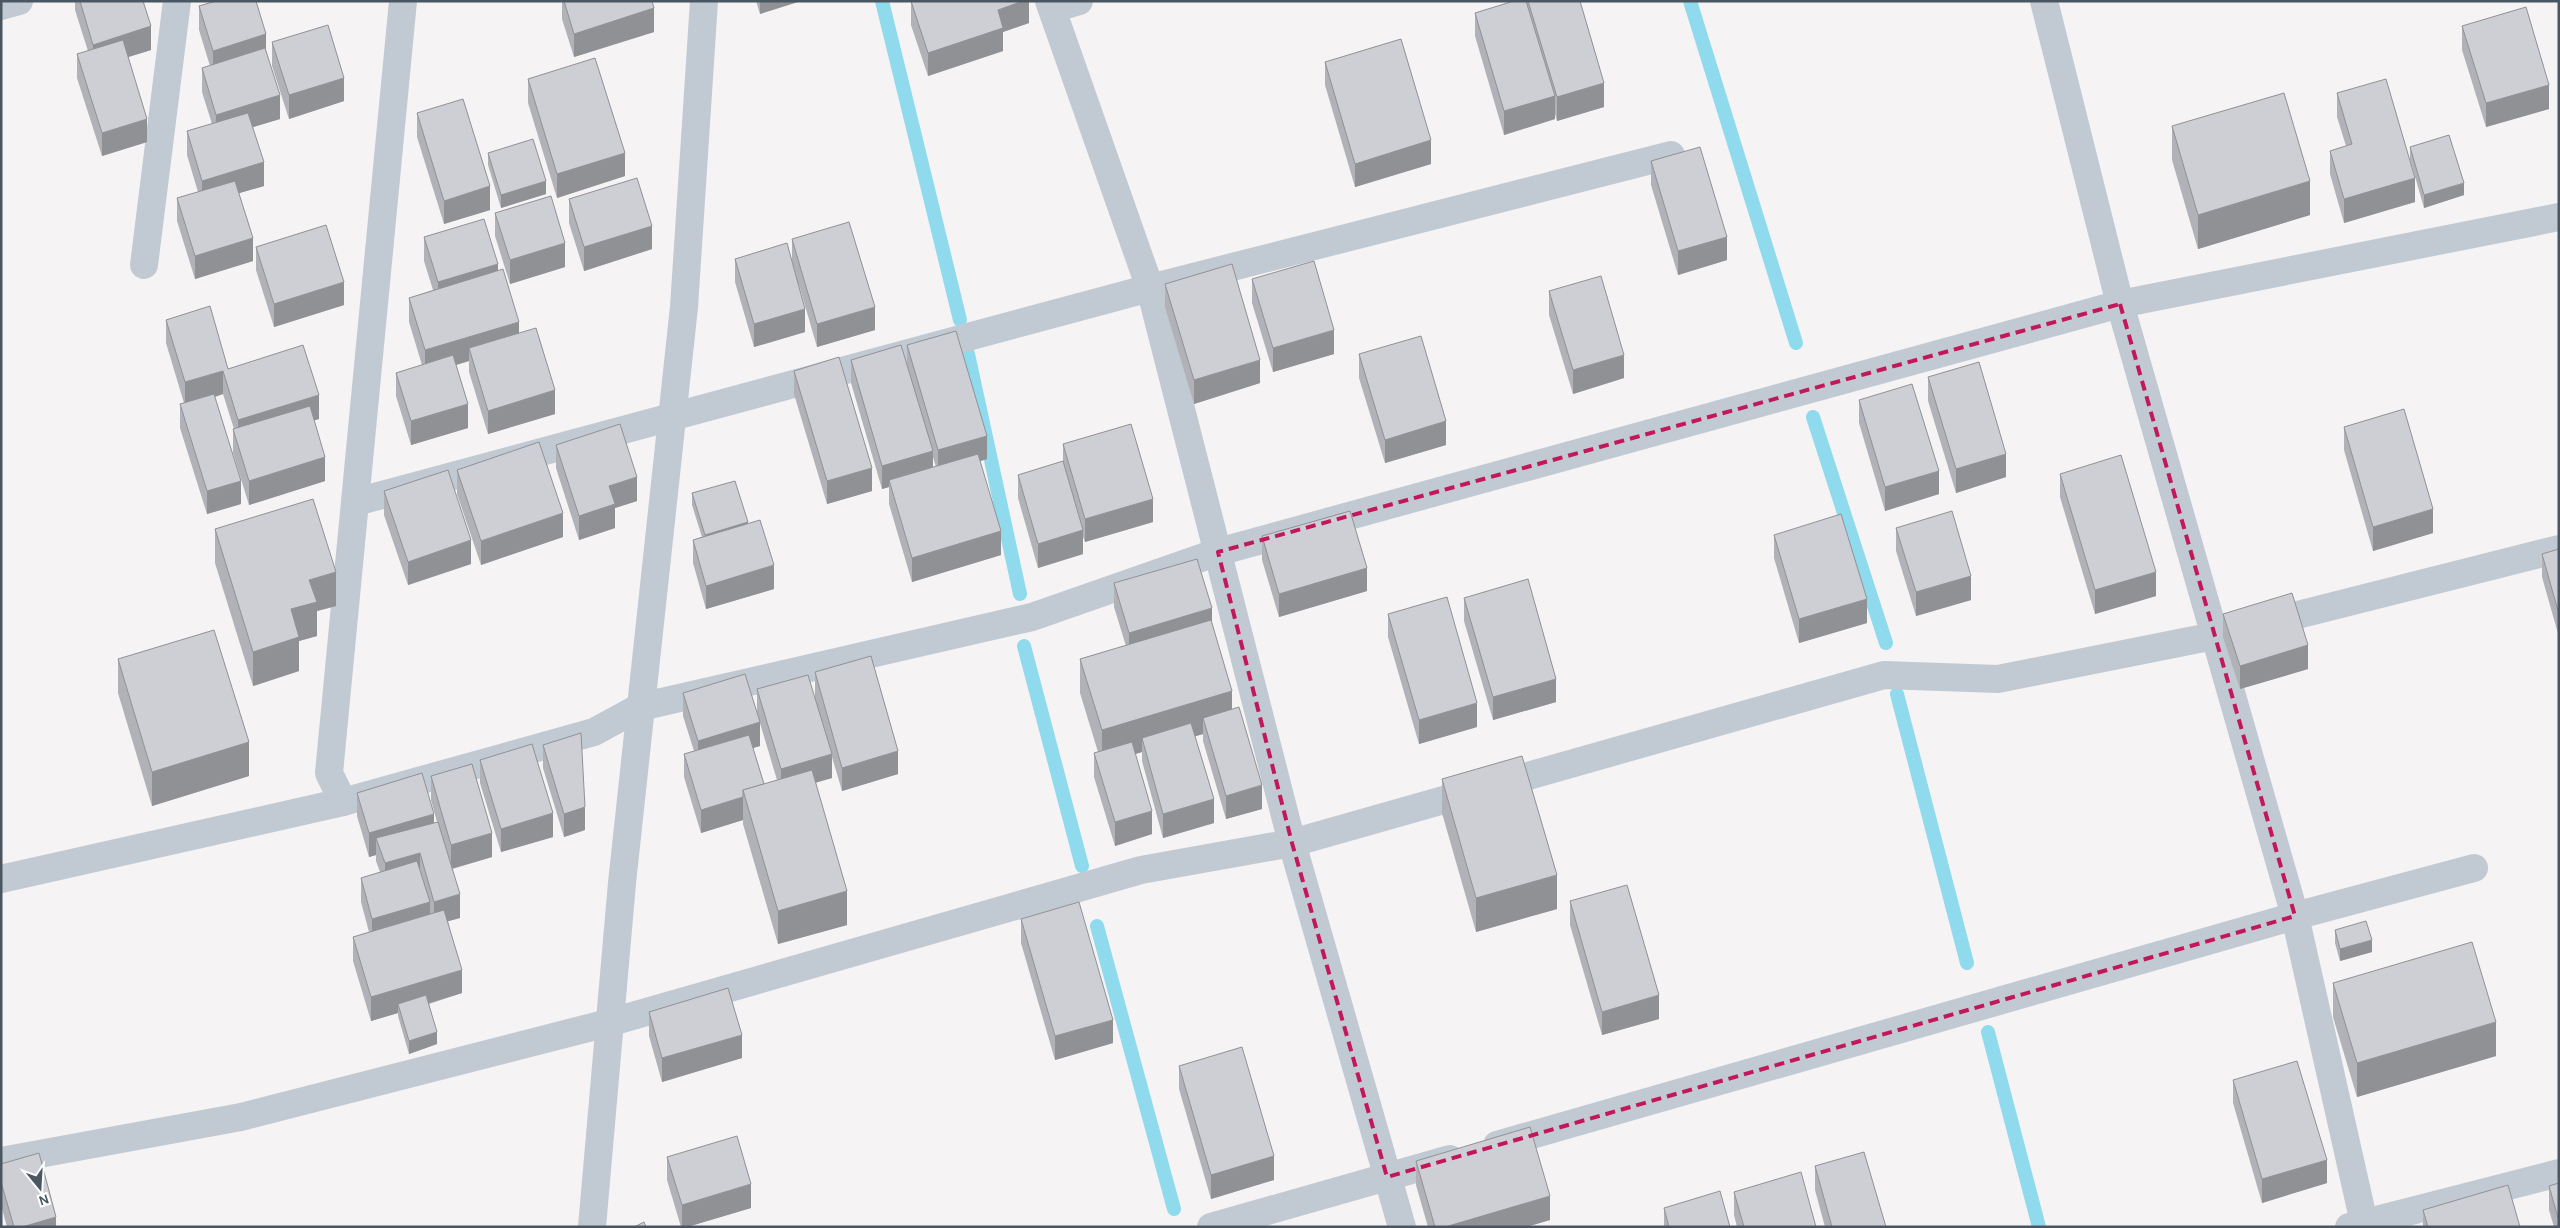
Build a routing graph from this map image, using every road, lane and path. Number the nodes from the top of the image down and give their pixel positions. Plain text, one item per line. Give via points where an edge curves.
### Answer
1 (19, 1) edge
2 (177, 1) edge
3 (403, 1) edge
4 (704, 1) edge
5 (1079, 1) edge
6 (2044, 1) edge
7 (1051, 5) edge
8 (1, 6) edge
9 (1672, 155) edge
10 (2559, 217) edge
11 (144, 265) dead end
12 (1150, 288) junction
13 (2120, 304) junction
14 (672, 418) junction
15 (356, 502) junction
16 (2559, 549) edge
17 (1218, 552) junction
18 (2214, 636) junction
19 (640, 707) junction
20 (343, 802) junction
21 (1292, 843) junction
22 (2474, 868) dead end
23 (1, 879) edge
24 (2295, 916) junction
25 (608, 1023) junction
26 (1, 1161) edge
27 (2559, 1173) edge
28 (1387, 1177) junction
29 (2359, 1225) edge
30 (592, 1227) edge
31 (1211, 1227) edge
32 (1402, 1227) edge

1 - 8 street
2 - 11 street
3 - 15 street
4 - 14 street via 684,307
5 - 7 street
6 - 13 street
7 - 12 street
9 - 12 street
10 - 13 street
12 - 14 street
12 - 17 street
13 - 17 street
13 - 18 street
14 - 15 street
14 - 19 street
15 - 20 street via 329,773
16 - 18 street
17 - 19 street via 1032,617
17 - 21 street
18 - 21 street via 1998,679 1884,675
18 - 24 street
19 - 20 street via 594,732
19 - 25 street
20 - 23 street
21 - 25 street via 1140,870
21 - 28 street
22 - 24 street
24 - 28 street
24 - 29 street
25 - 26 street via 241,1117
25 - 30 street
27 - 29 street
28 - 31 street
28 - 32 street

